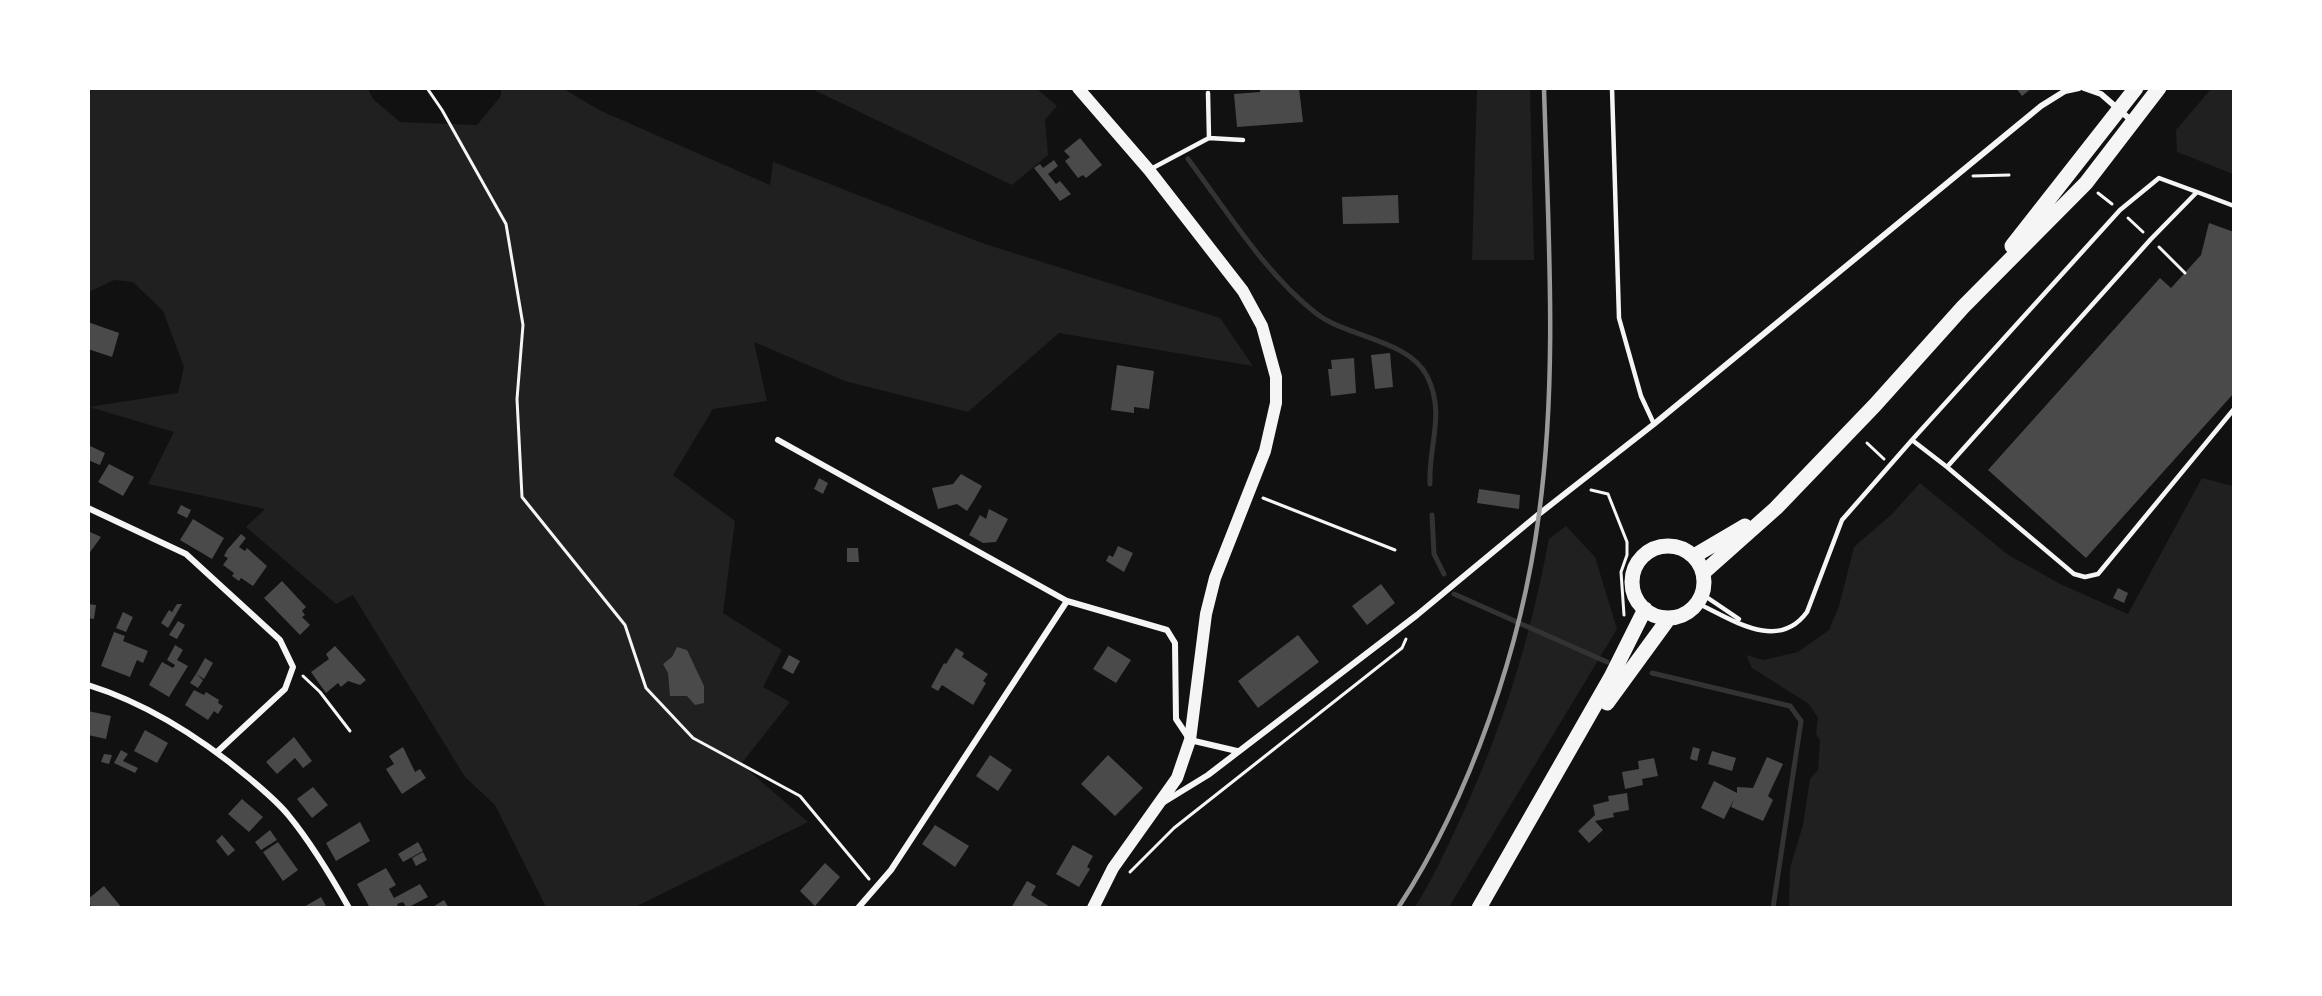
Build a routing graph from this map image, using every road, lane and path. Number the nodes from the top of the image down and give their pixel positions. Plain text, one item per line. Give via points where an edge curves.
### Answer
1 (427, 88) edge
2 (1078, 88) edge
3 (1612, 88) edge
4 (2082, 88) edge
5 (2136, 88) edge
6 (2160, 88) edge
7 (1208, 93) dead end
8 (2120, 111) junction
9 (2135, 123) junction
10 (1209, 138) junction
11 (1243, 140) dead end
12 (1149, 170) junction
13 (1960, 173) junction
14 (2009, 175) dead end
15 (2197, 192) junction
16 (2234, 206) edge
17 (1963, 307) junction
18 (2234, 409) edge
19 (1654, 424) junction
20 (778, 440) dead end
21 (1912, 440) junction
22 (1867, 443) dead end
23 (1892, 466) junction
24 (1947, 467) junction
25 (1247, 492) junction
26 (1584, 495) dead end
27 (88, 508) edge
28 (1776, 508) junction
29 (1395, 550) dead end
30 (1694, 556) junction
31 (1703, 573) junction
32 (1700, 598) junction
33 (1067, 601) junction
34 (1645, 609) junction
35 (1417, 615) junction
36 (1624, 618) dead end
37 (1669, 618) junction
38 (1754, 628) junction
39 (292, 667) junction
40 (88, 685) edge
41 (350, 731) dead end
42 (1190, 740) junction
43 (1237, 751) junction
44 (217, 752) junction
45 (1540, 800) junction
46 (1161, 803) junction
47 (1127, 875) dead end
48 (877, 888) junction
49 (349, 908) edge
50 (858, 908) edge
51 (1093, 908) edge
52 (1479, 908) edge

1 - 48 path via 506,224 523,325 517,399 522,497 625,625 646,688 693,738 800,796
2 - 12 main road
3 - 19 lane via 1619,318 1641,396
4 - 8 street via 2101,94
4 - 13 street via 2065,91 2041,106
5 - 8 main road
6 - 9 main road
7 - 10 lane
8 - 9 street
8 - 17 main road
9 - 17 main road via 2086,183
10 - 11 lane
10 - 12 lane
12 - 25 main road via 1243,291 1262,326 1276,377 1276,403 1265,451
13 - 14 path via 1982,178
13 - 19 street
15 - 16 lane
15 - 21 lane via 2159,178 2120,210
15 - 24 lane
17 - 28 main road
18 - 24 lane via 2098,574 2085,577 2074,574
19 - 35 street
20 - 33 street
21 - 23 lane
21 - 24 lane
22 - 23 path
23 - 38 lane via 1842,520 1800,622 1772,633
25 - 29 path
25 - 42 main road via 1206,614
26 - 36 path via 1592,489 1608,494 1627,542 1621,572
27 - 39 street via 186,554 280,640
28 - 30 main road
28 - 31 main road
30 - 31 main road
30 - 34 main road via 1671,545 1654,548 1640,559 1632,585
31 - 32 main road
32 - 37 main road via 1685,614
32 - 38 lane
32 - 38 lane
33 - 42 street via 1167,630 1175,643 1176,719
33 - 48 street
34 - 37 main road
34 - 45 main road via 1616,669
35 - 43 street
35 - 47 path via 1402,648 1174,828
37 - 45 main road
39 - 41 path via 320,692
39 - 44 street via 285,689
40 - 44 street via 123,696
42 - 43 street
42 - 46 main road via 1177,778
43 - 46 street via 1208,775
44 - 49 street via 288,814 328,870
45 - 52 main road
46 - 51 main road via 1113,868
48 - 50 street

